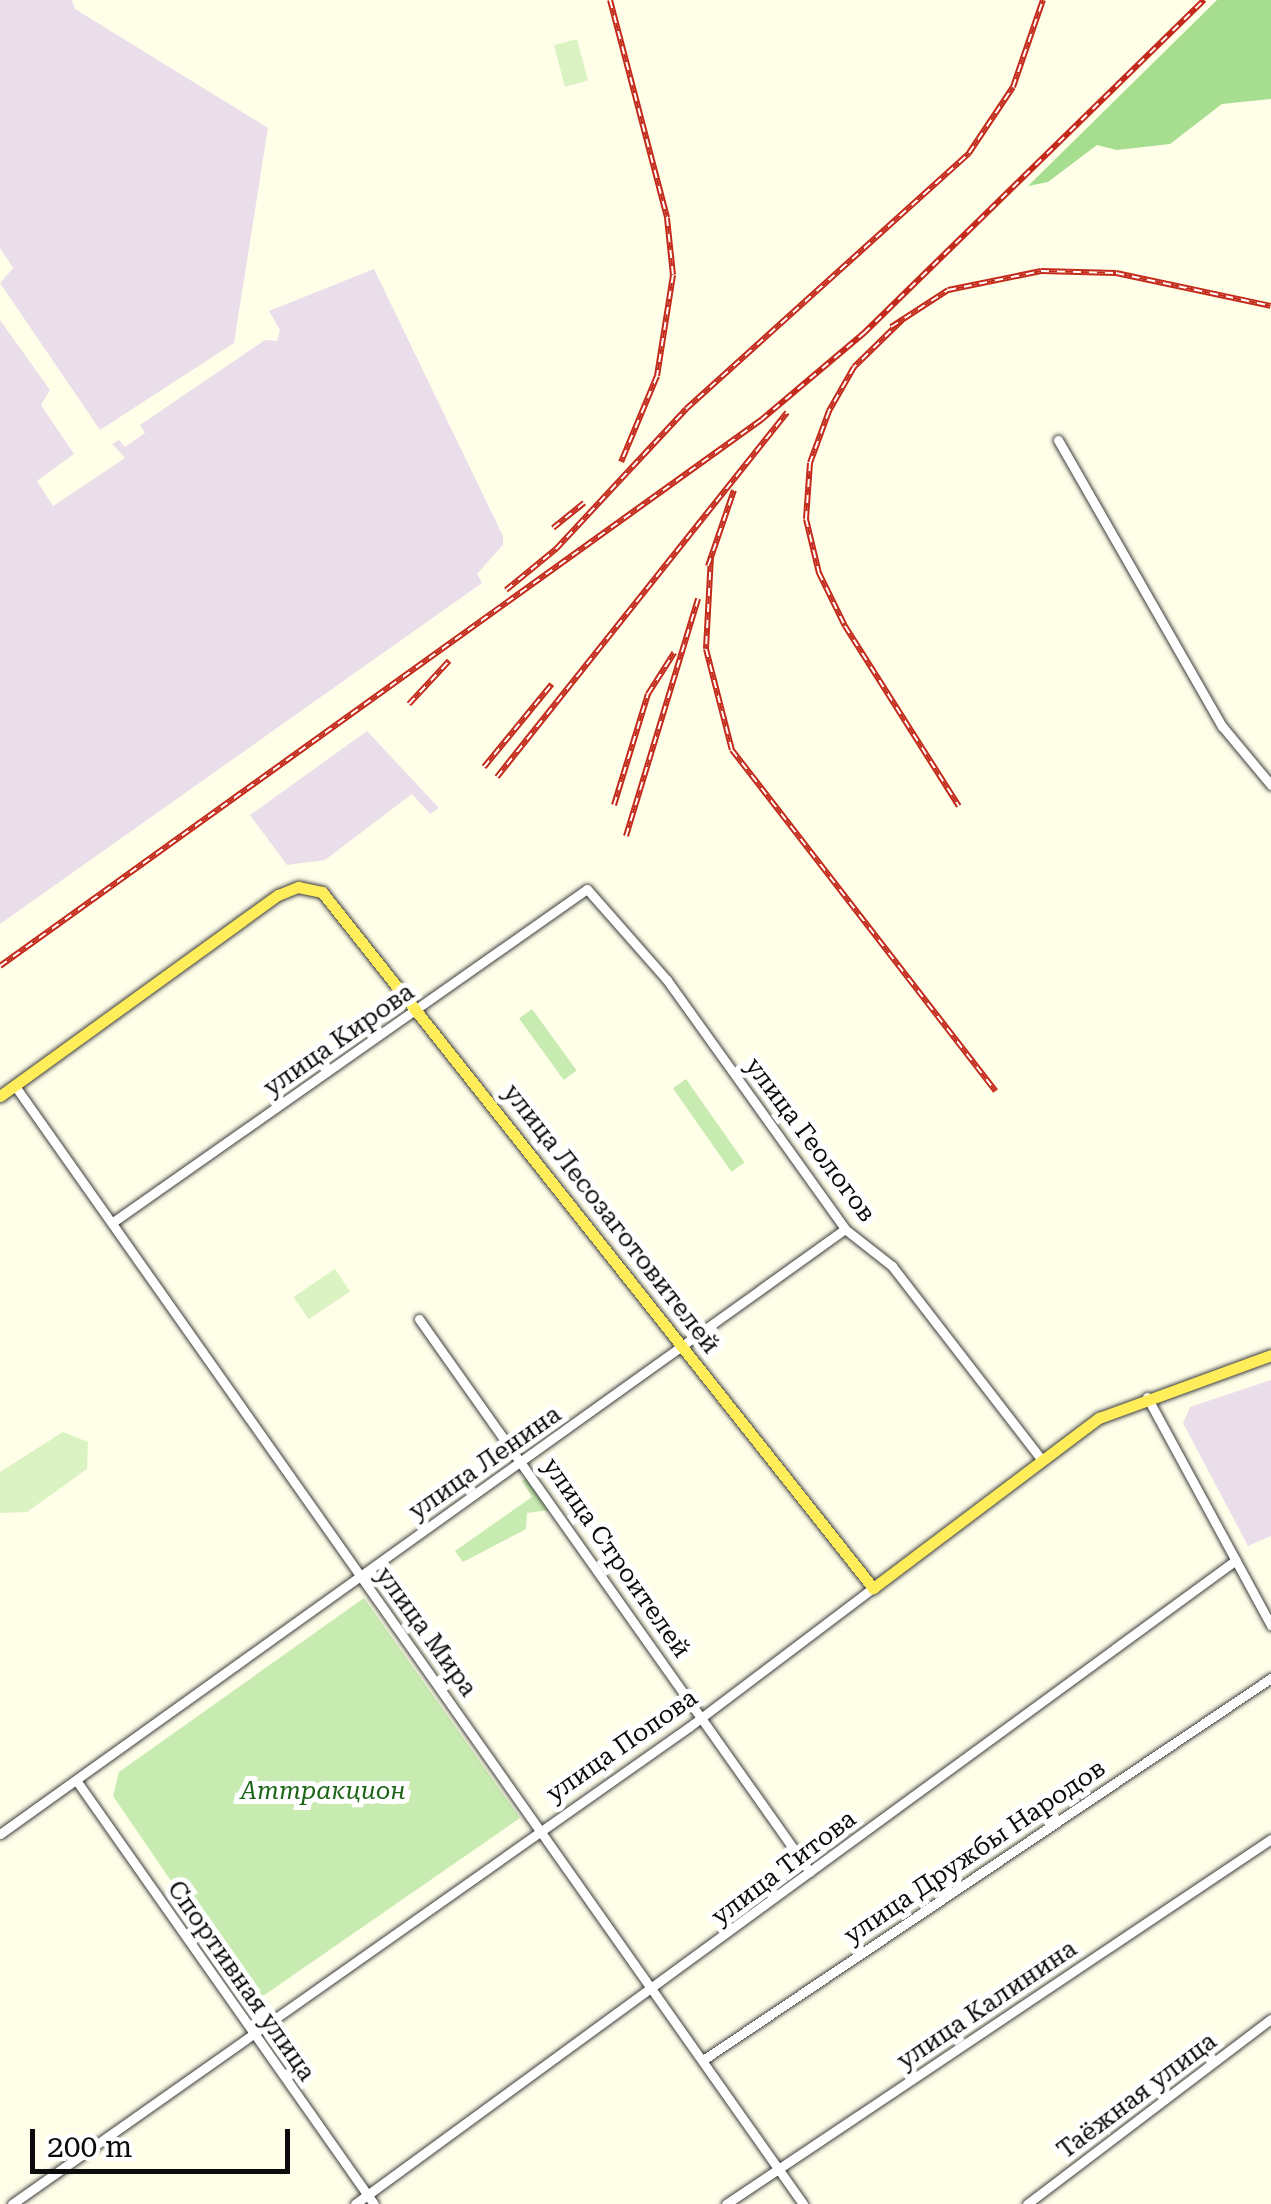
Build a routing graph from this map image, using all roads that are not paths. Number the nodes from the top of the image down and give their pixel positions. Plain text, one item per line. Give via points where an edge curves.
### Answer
1 (1058, 440) dead end
2 (1271, 785) edge
3 (587, 889) joint
4 (418, 1010) junction
5 (15, 1086) junction
6 (0, 1096) edge
7 (113, 1222) junction
8 (845, 1228) junction
9 (419, 1319) dead end
10 (683, 1347) junction
11 (1271, 1355) edge
12 (1147, 1397) junction
13 (1042, 1460) junction
14 (522, 1461) junction
15 (1236, 1560) junction
16 (361, 1576) junction
17 (873, 1588) junction
18 (1271, 1625) edge
19 (1271, 1678) edge
20 (703, 1717) junction
21 (76, 1780) junction
22 (543, 1830) junction
23 (0, 1834) edge
24 (1271, 1839) edge
25 (810, 1872) junction
26 (655, 1989) junction
27 (1271, 2019) edge
28 (252, 2033) junction
29 (704, 2060) junction
30 (779, 2168) junction
31 (371, 2200) edge
32 (12, 2204) edge
33 (355, 2204) edge
34 (726, 2204) edge
35 (803, 2204) edge
36 (1028, 2204) edge

1 - 2 street via 1222,726
3 - 4 street, улица Кирова
3 - 8 street, улица Геологов via 667,980
4 - 5 main road, улица Лесозаготовителей via 328,896 307,887 278,896
4 - 7 street, улица Кирова
4 - 10 main road, улица Лесозаготовителей
5 - 6 main road
5 - 7 street, улица Мира
7 - 16 street, улица Мира
8 - 10 street, улица Ленина
8 - 13 street, улица Геологов via 892,1266
9 - 14 street, улица Строителей
10 - 14 street, улица Ленина
10 - 17 main road, улица Лесозаготовителей
11 - 12 main road, улица Попова
12 - 13 main road, улица Попова via 1099,1418
12 - 15 street
13 - 17 main road, улица Попова
14 - 16 street, улица Ленина
14 - 20 street, улица Строителей
15 - 18 street
15 - 25 street, улица Титова
16 - 21 street, улица Ленина
16 - 22 street, улица Мира
17 - 20 street, улица Попова
19 - 29 street, улица Дружбы Народов
20 - 22 street, улица Попова
20 - 25 street, улица Строителей
21 - 23 street, улица Ленина
21 - 28 street, Спортивная улица
22 - 26 street, улица Мира
22 - 28 street, улица Попова
24 - 30 street, улица Калинина
25 - 26 street, улица Титова
26 - 29 street, улица Мира
26 - 31 street, улица Титова
27 - 36 street, Таёжная улица
28 - 31 street, Спортивная улица
28 - 32 street, улица Попова
29 - 30 street, улица Мира
30 - 34 street, улица Калинина
30 - 35 street, улица Мира
31 - 33 street, улица Титова

